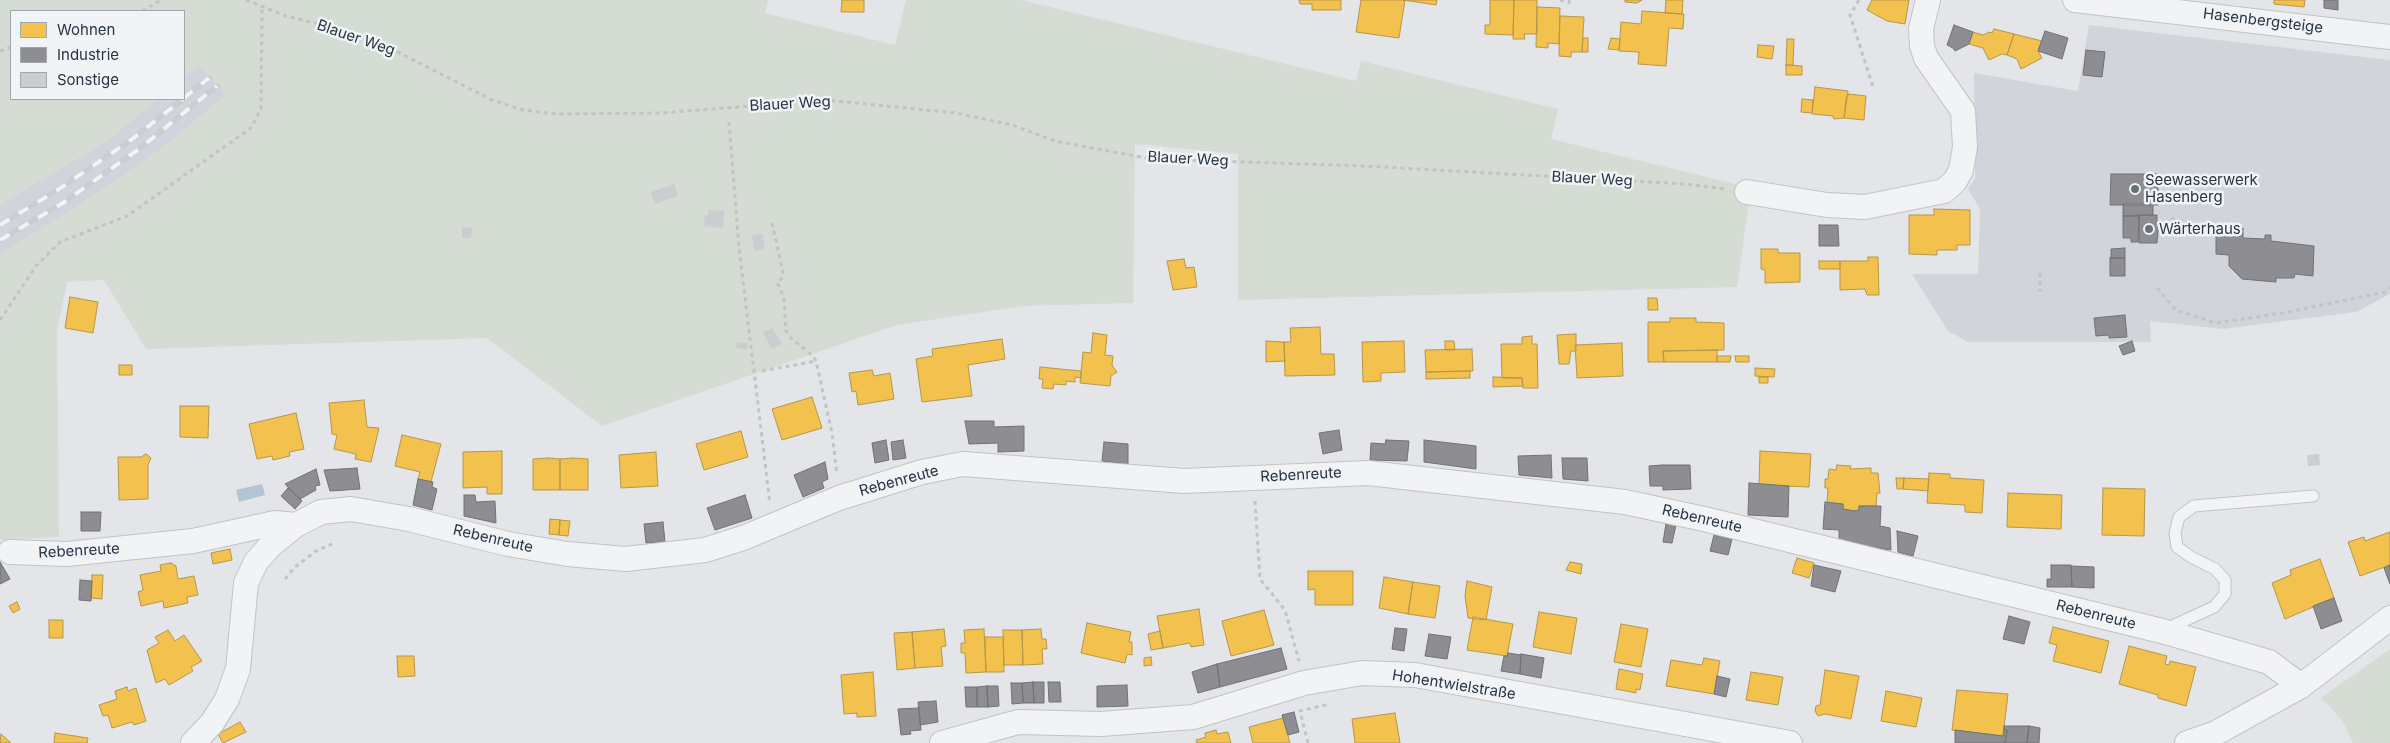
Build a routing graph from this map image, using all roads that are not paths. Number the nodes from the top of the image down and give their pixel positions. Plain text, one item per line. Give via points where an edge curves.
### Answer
1 (1928, 0) edge
2 (2076, 0) edge
3 (2390, 37) edge
4 (1747, 192) road end
5 (2313, 496) dead end
6 (296, 525) junction
7 (10, 552) dead end
8 (2390, 618) edge
9 (2162, 631) junction
10 (2301, 686) junction
11 (193, 743) edge
12 (942, 743) edge
13 (1790, 743) edge
14 (2187, 743) edge

1 - 4 street via 1921,29 1922,46 1926,58 1963,111 1965,148 1961,170 1955,181 1944,191 1864,207 1827,205
2 - 3 street, Hasenbergsteige
5 - 9 lane via 2194,506 2179,517 2175,533 2177,547 2215,568 2225,580 2225,594 2214,607
6 - 7 street, Rebenreute via 275,523 193,542 67,554
6 - 9 street, Rebenreute via 321,512 351,508 508,544 626,559 705,550 839,498 922,472 963,464 1184,481 1368,473 1625,502
6 - 11 street, Rebenreute via 256,562 246,583 238,669 227,698 212,723
8 - 10 street
9 - 10 street, Rebenreute via 2269,662
10 - 14 street via 2216,733
12 - 13 street, Hohentwielstraße via 1018,722 1102,724 1193,717 1269,692 1362,673 1415,676

